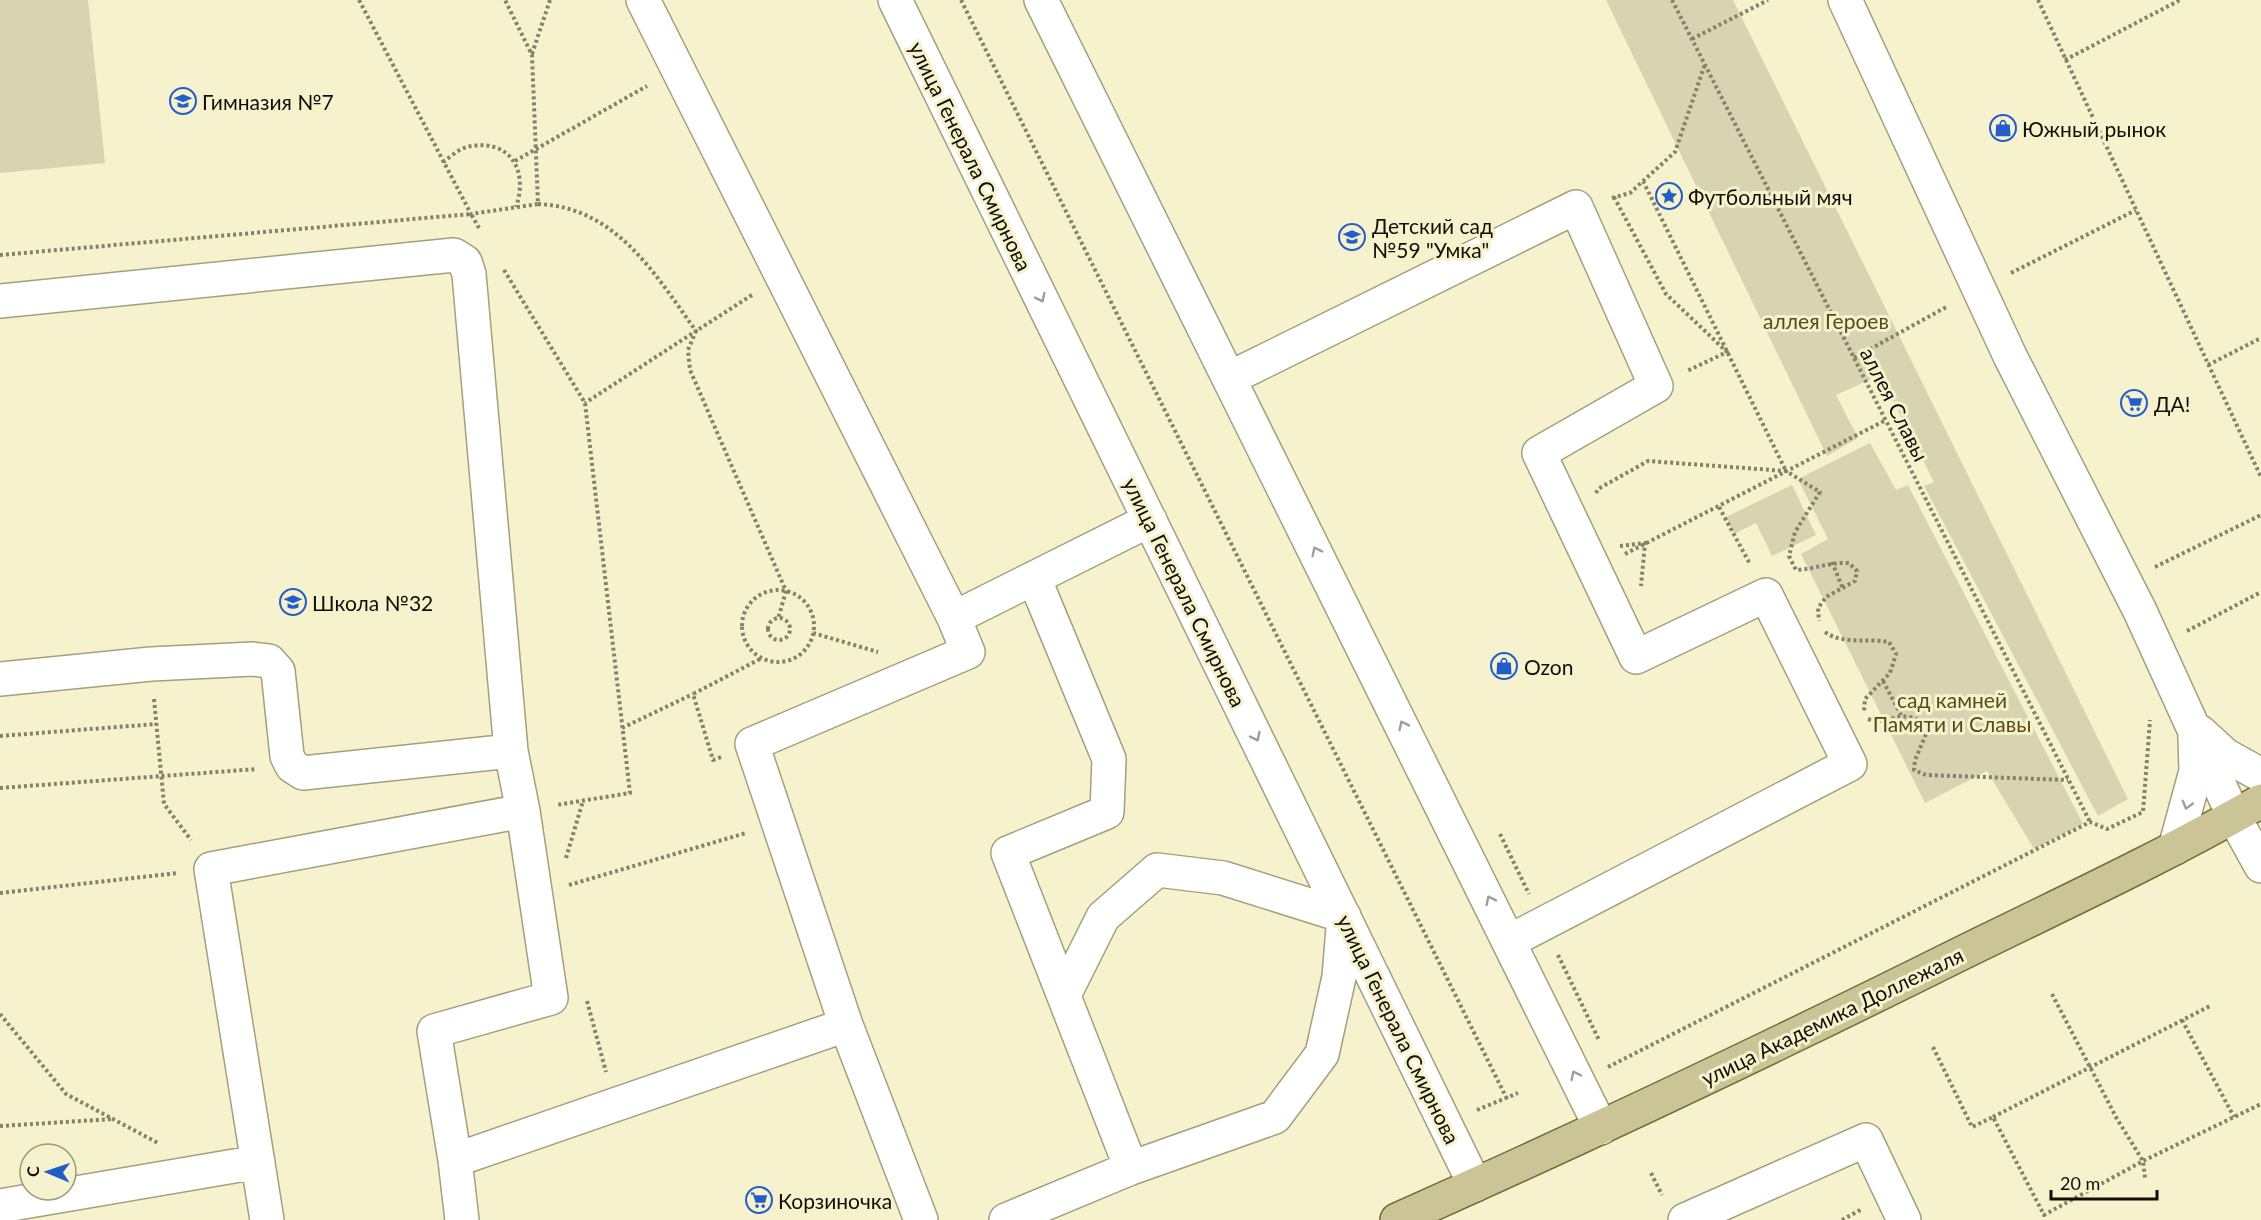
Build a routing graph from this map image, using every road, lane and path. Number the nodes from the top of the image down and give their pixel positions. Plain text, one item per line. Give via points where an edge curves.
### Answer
1 (359, 0) edge
2 (505, 0) edge
3 (550, 0) edge
4 (643, 0) edge
5 (895, 0) edge
6 (961, 0) edge
7 (1041, 0) edge
8 (1672, 0) edge
9 (1768, 0) edge
10 (1845, 0) edge
11 (2038, 0) edge
12 (2180, 0) edge
13 (1692, 39) junction
14 (532, 55) junction
15 (2065, 60) junction
16 (1705, 63) junction
17 (677, 69) junction
18 (535, 150) junction
19 (515, 161) junction
20 (443, 162) junction
21 (1643, 181) junction
22 (1614, 198) junction
23 (538, 204) junction
24 (1576, 207) junction
25 (515, 208) junction
26 (2136, 210) junction
27 (471, 214) junction
28 (483, 234) dead end
29 (0, 255) edge
30 (501, 264) dead end
31 (782, 276) junction
32 (1979, 289) junction
33 (0, 301) edge
34 (696, 331) junction
35 (2261, 338) edge
36 (1727, 352) junction
37 (1854, 358) junction
38 (2208, 364) junction
39 (1230, 378) junction
40 (1656, 386) junction
41 (585, 403) junction
42 (1886, 420) junction
43 (1786, 471) junction
44 (2261, 477) edge
45 (1593, 498) dead end
46 (1719, 507) junction
47 (2261, 514) edge
48 (1150, 520) junction
49 (1645, 543) junction
50 (1604, 558) junction
51 (1832, 562) junction
52 (1034, 578) junction
53 (2125, 582) junction
54 (1843, 589) junction
55 (786, 591) junction
56 (1766, 595) junction
57 (954, 618) junction
58 (778, 619) junction
59 (762, 658) junction
60 (151, 663) junction
61 (0, 679) edge
62 (1883, 681) junction
63 (693, 694) junction
64 (1901, 715) junction
65 (156, 724) junction
66 (2194, 726) junction
67 (622, 728) junction
68 (0, 736) edge
69 (752, 744) junction
70 (511, 751) junction
71 (292, 766) junction
72 (2261, 775) edge
73 (161, 778) junction
74 (2068, 780) junction
75 (0, 788) edge
76 (2247, 809) edge
77 (523, 811) junction
78 (2143, 812) dead end
79 (2090, 822) junction
80 (778, 823) junction
81 (2175, 848) junction
82 (2261, 866) edge
83 (211, 869) junction
84 (568, 885) dead end
85 (0, 893) edge
86 (1344, 916) junction
87 (1510, 941) junction
88 (2052, 994) dead end
89 (1064, 995) junction
90 (2212, 1005) dead end
91 (0, 1014) edge
92 (2182, 1020) junction
93 (846, 1025) junction
94 (1933, 1047) dead end
95 (2090, 1067) junction
96 (1602, 1070) dead end
97 (1518, 1093) dead end
98 (1507, 1099) junction
99 (2261, 1104) edge
100 (1474, 1112) dead end
101 (1993, 1117) junction
102 (2234, 1117) junction
103 (114, 1119) junction
104 (0, 1126) edge
105 (1601, 1128) junction
106 (455, 1160) junction
107 (2143, 1161) junction
108 (258, 1162) junction
109 (1131, 1168) junction
110 (209, 1170) junction
111 (2145, 1178) dead end
112 (1475, 1185) junction
113 (0, 1206) edge
114 (267, 1220) edge
115 (462, 1220) edge
116 (921, 1220) edge
117 (1006, 1220) edge
118 (1397, 1220) edge
119 (1685, 1220) edge
120 (1904, 1220) edge

1 - 20 path
2 - 14 path
3 - 14 path
4 - 17 street
5 -> 48 street, улица Генерала Смирнова
6 - 98 path
7 - 39 street
8 - 13 path, аллея Славы
9 - 13 path
10 - 32 street
11 - 15 path
12 - 15 path
13 - 16 path, аллея Славы
14 - 18 path
15 - 26 path
16 - 21 path via 1675,152
16 - 37 path, аллея Славы
17 - 18 path
17 - 31 street
18 - 19 path
18 - 23 path
19 - 20 path via 487,144 465,148
19 - 25 path via 521,193
20 - 27 path
21 - 22 path via 1630,193
21 - 36 path
22 - 24 path
22 - 36 path via 1665,294
23 - 25 path
23 - 34 path via 556,205 607,225 657,276
24 - 39 street
24 - 40 street
25 - 27 path
26 - 32 path
26 - 38 path
27 - 28 path
27 - 29 path
30 - 41 path
31 - 34 path
31 - 57 street
32 - 37 path
32 - 53 street
33 - 70 street via 454,255 465,262
34 - 41 path
34 - 55 path via 688,350 690,370
35 - 38 path
36 - 40 path
36 - 43 path
37 - 42 path, аллея Славы
38 - 44 path
87 -> 39 street
40 - 50 street via 1539,453
41 - 67 path
42 - 43 path
42 - 74 path, аллея Славы
43 - 45 path via 1648,461 1598,489
43 - 46 path
43 - 51 path via 1820,492 1795,532 1788,556 1796,570 1815,569
46 - 49 path
46 - 56 path
47 - 53 path
48 - 52 street
48 -> 86 street, улица Генерала Смирнова
49 - 50 path
49 - 50 path
50 - 56 street via 1636,657
51 - 54 path
51 - 54 path via 1849,563 1857,571 1855,581
52 - 57 street
52 - 89 street via 1109,759 1107,812 1008,853
53 - 66 street
54 - 62 path via 1826,597 1818,608 1820,628 1834,638 1888,642 1896,654 1890,674
55 - 58 path
55 - 59 path via 774,590 754,600 743,620 746,642
55 - 59 path via 805,602 811,611 810,643 784,662
56 - 87 street via 1850,764
57 - 69 street via 968,652
58 - 58 path via 770,624 769,631 771,637 781,640 789,634 790,626
59 - 63 path
60 - 61 street
60 - 65 path
60 - 71 street via 269,660 278,671 287,756
62 - 64 path
62 - 64 path via 1865,699 1864,718 1874,721
63 - 67 path
63 - 69 path via 713,760
64 - 74 path via 1916,717 1929,727 1914,770 1926,775
65 - 68 path
65 - 73 path
66 - 72 street via 2225,755
66 - 76 street
66 -> 81 street via 2196,771
67 - 77 path via 630,793
69 - 80 street
70 - 71 street via 303,773
70 - 77 street
71 - 73 path
73 - 75 path
73 - 83 path via 164,804
74 - 79 path, аллея Славы
76 - 81 main road, улица Академика Доллежаля
76 - 82 street
77 - 83 street
77 - 106 street via 551,998 434,1031
78 - 79 path via 2107,829
79 - 96 path
80 - 84 path
80 - 93 street
81 - 105 main road, улица Академика Доллежаля
83 - 85 path
83 - 108 street
86 - 89 street via 1223,878 1157,870 1103,916
86 - 109 street via 1339,977 1322,1054 1275,1117
86 - 112 street, улица Генерала Смирнова
105 -> 87 street
88 - 95 path
89 - 109 street
90 - 92 path
91 - 103 path via 66,1094
92 - 95 path
92 - 102 path
93 - 106 street
93 - 116 street
94 - 101 path via 1972,1127
95 - 101 path
95 - 107 path
97 - 98 path
98 - 100 path
99 - 102 path
101 - 107 path via 2044,1215
102 - 107 path
103 - 104 path
103 - 110 path
105 - 112 main road, улица Академика Доллежаля
106 - 115 street
107 - 111 path
108 - 110 street
108 - 114 street
109 - 117 street
110 - 113 street
112 - 118 main road, улица Академика Доллежаля
119 - 120 street via 1866,1140

